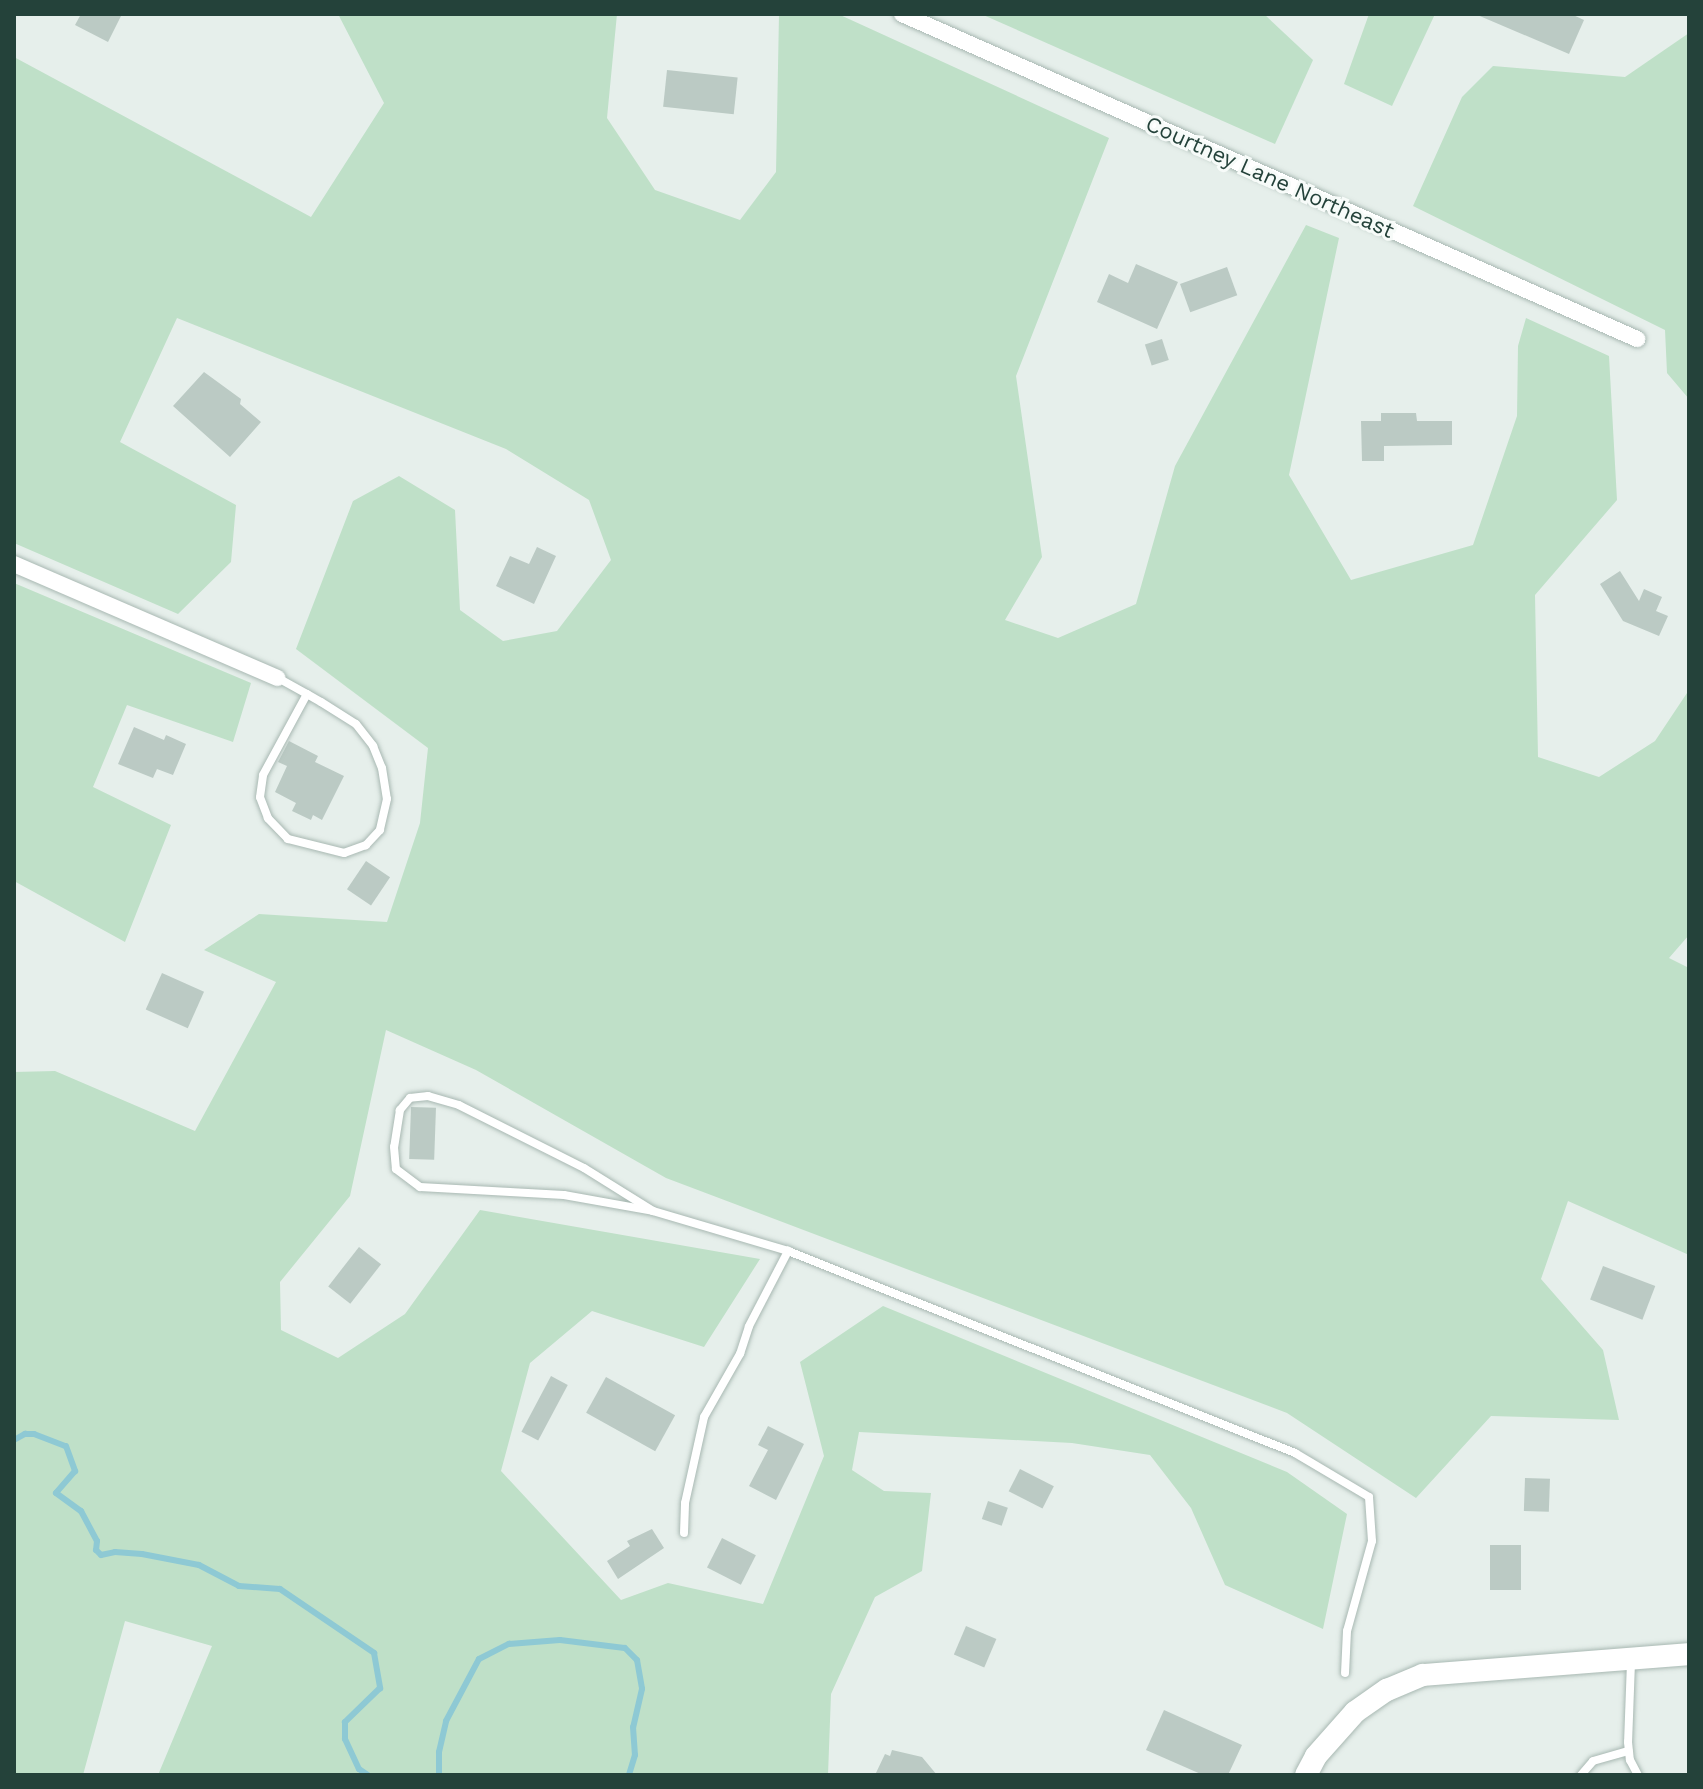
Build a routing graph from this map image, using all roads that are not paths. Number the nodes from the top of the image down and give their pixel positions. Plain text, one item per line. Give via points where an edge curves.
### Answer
1 (902, 14) edge
2 (1637, 339) dead end
3 (14, 564) edge
4 (277, 678) joint
5 (307, 694) junction
6 (653, 1211) junction
7 (788, 1251) junction
8 (684, 1533) dead end
9 (1689, 1654) edge
10 (1631, 1659) junction
11 (1345, 1673) dead end
12 (1629, 1751) junction
13 (1635, 1773) edge
14 (1306, 1775) edge
15 (1581, 1775) edge

1 - 2 street, Courtney Lane Northeast
3 - 4 street
4 - 5 lane
5 - 5 lane via 356,724 382,768 387,799 380,830 366,845 344,853 288,839 268,818 260,797 263,775
6 - 6 lane via 564,1195 420,1187 396,1169 400,1110 410,1098 428,1096 459,1105 584,1168
6 - 7 lane
7 - 8 lane via 704,1417 685,1503
7 - 11 lane via 1295,1453 1369,1497 1372,1541 1347,1631
9 - 10 street
10 - 12 lane
10 - 14 street via 1423,1675 1387,1690 1355,1712
12 - 13 lane
12 - 15 lane via 1593,1761

